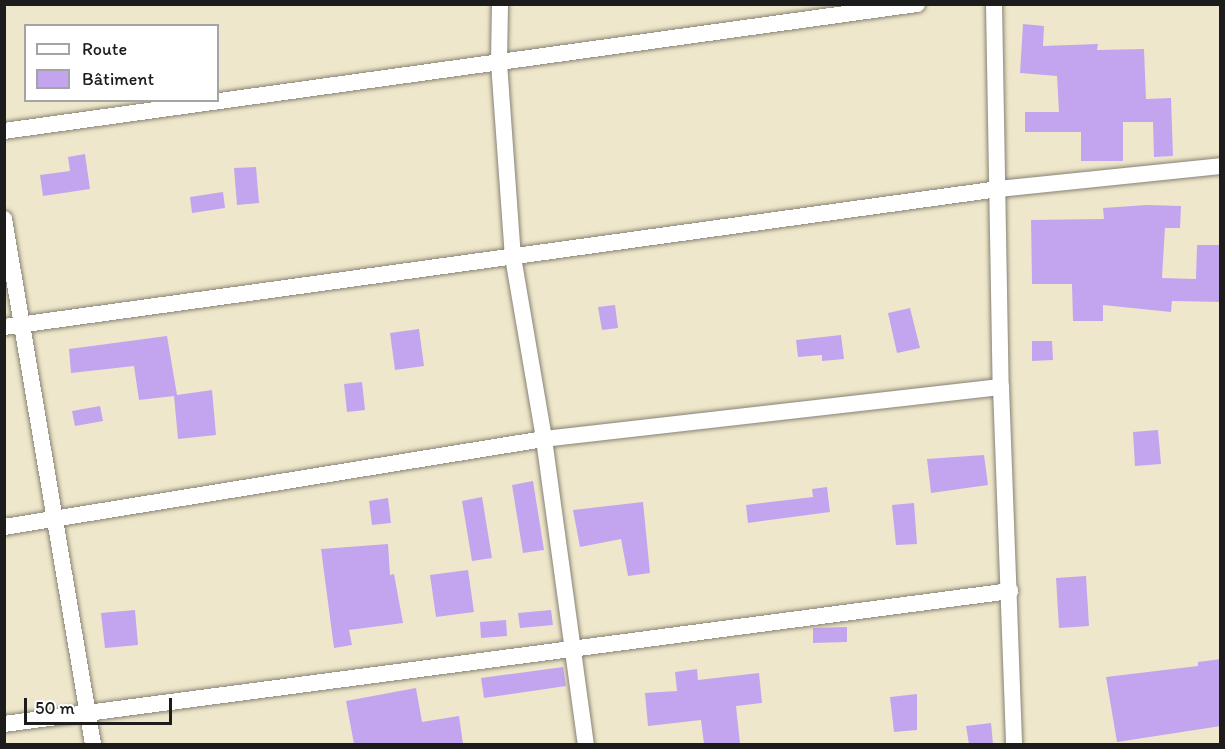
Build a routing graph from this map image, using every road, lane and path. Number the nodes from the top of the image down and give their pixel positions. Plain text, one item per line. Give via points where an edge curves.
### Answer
1 (500, 4) edge
2 (917, 4) edge
3 (994, 4) edge
4 (499, 63) junction
5 (219, 101) edge
6 (215, 102) edge
7 (4, 131) edge
8 (1221, 166) edge
9 (999, 189) junction
10 (4, 219) edge
11 (513, 256) junction
12 (13, 326) edge
13 (1000, 387) junction
14 (544, 439) junction
15 (54, 518) junction
16 (4, 527) edge
17 (1010, 591) junction
18 (573, 647) junction
19 (88, 711) junction
20 (4, 724) edge
21 (93, 744) edge
22 (586, 744) edge
23 (1014, 744) edge

1 - 4 street
2 - 4 street
3 - 9 street
4 - 5 street
4 - 11 street
6 - 7 street
8 - 9 street
9 - 11 street
9 - 13 street
10 - 12 street
11 - 12 street
11 - 14 street
12 - 15 street
13 - 14 street
13 - 17 street
14 - 15 street
14 - 18 street
15 - 16 street
15 - 19 street
17 - 18 street
17 - 23 street
18 - 19 street
18 - 22 street
19 - 20 street
19 - 21 street

